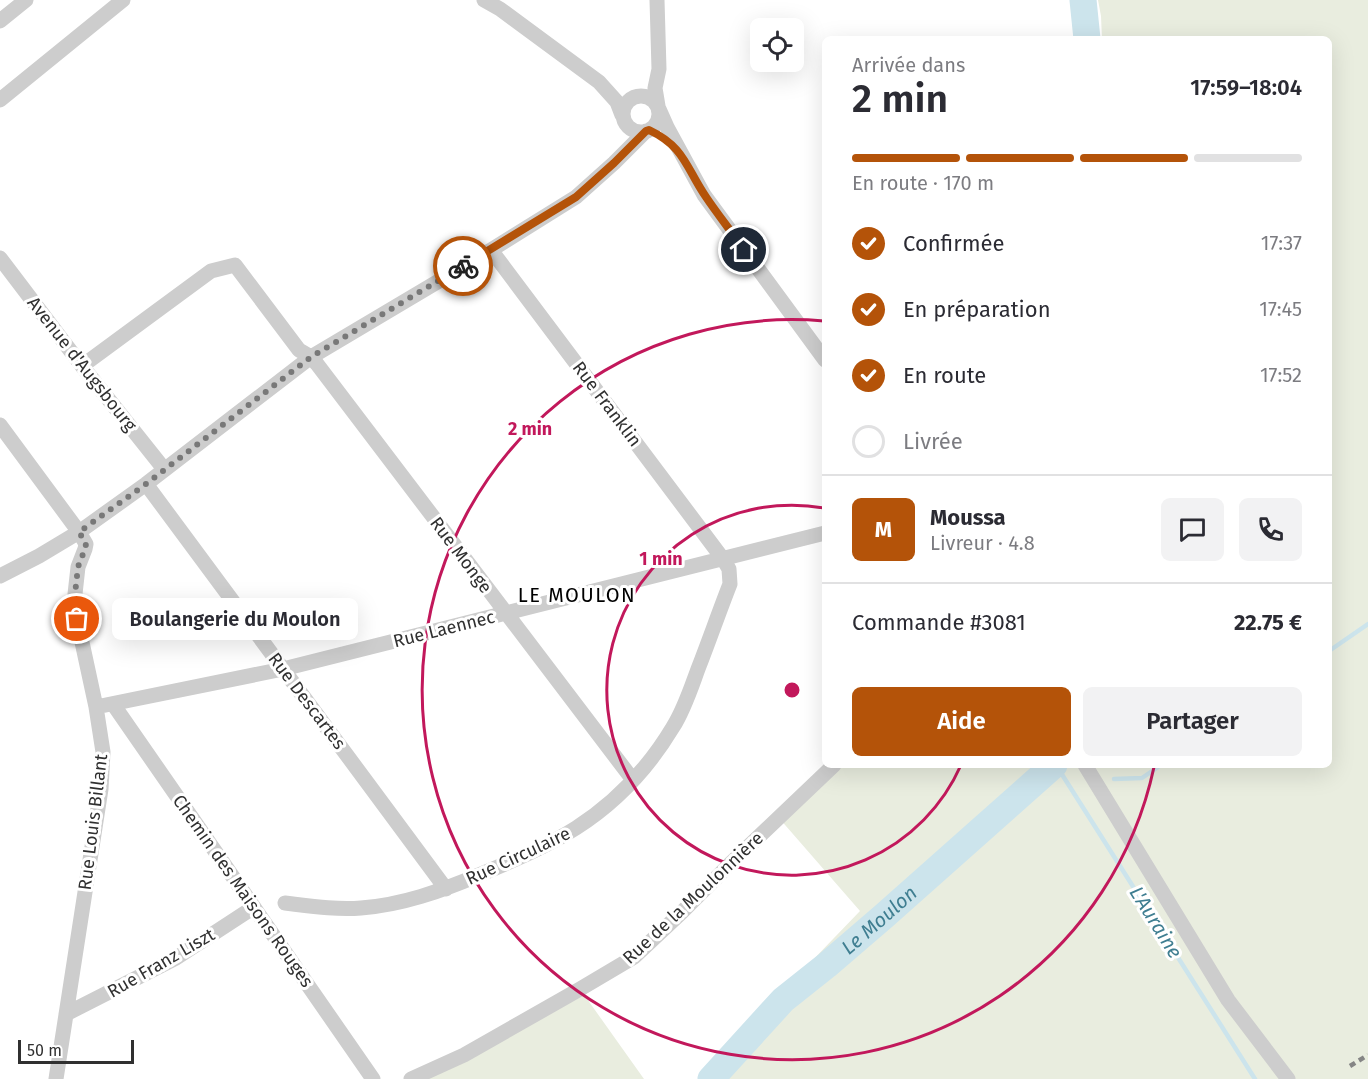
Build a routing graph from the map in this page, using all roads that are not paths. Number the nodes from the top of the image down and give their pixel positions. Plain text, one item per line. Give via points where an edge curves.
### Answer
1 (27, 0) edge
2 (123, 0) edge
3 (484, 0) edge
4 (657, 0) edge
5 (0, 21) edge
6 (658, 57) junction
7 (599, 82) junction
8 (636, 96) junction
9 (0, 100) edge
10 (658, 108) junction
11 (625, 120) junction
12 (648, 131) junction
13 (681, 153) junction
14 (614, 163) junction
15 (491, 249) junction
16 (0, 258) edge
17 (822, 356) edge
18 (311, 357) junction
19 (82, 366) junction
20 (0, 425) edge
21 (164, 469) junction
22 (146, 484) junction
23 (79, 532) junction
24 (822, 534) edge
25 (723, 559) junction
26 (0, 576) edge
27 (505, 613) junction
28 (283, 669) junction
29 (113, 704) junction
30 (96, 707) junction
31 (831, 768) edge
32 (1087, 768) edge
33 (633, 780) junction
34 (446, 889) junction
35 (285, 903) dead end
36 (254, 907) junction
37 (66, 1014) junction
38 (56, 1079) edge
39 (373, 1079) edge
40 (411, 1079) edge
41 (1287, 1079) edge

1 - 5 street
2 - 9 street
3 - 7 street
4 - 6 street
6 - 8 street via 649,80
6 - 10 street
7 - 8 street via 621,94
7 - 11 street
8 - 10 street via 650,98
8 - 11 street via 625,104
10 - 12 street via 658,122
10 - 13 street
11 - 12 street via 636,132
11 - 14 street
12 - 13 street via 661,136
12 - 14 street
13 - 17 street via 704,195
14 - 15 street via 576,197
15 - 18 street
15 - 25 street, Rue Franklin
16 - 19 street, Avenue d'Augsbourg
18 - 19 street, Rue Monge via 299,350 235,265 211,271
18 - 21 street
18 - 27 street, Rue Monge
19 - 21 street, Avenue d'Augsbourg
20 - 23 street
21 - 22 street
22 - 23 street
22 - 28 street, Rue Descartes
23 - 26 street
23 - 30 street, Rue Louis Billant via 86,544 78,567 77,619
24 - 25 street, Rue Laennec
25 - 27 street, Rue Laennec
25 - 33 street, Rue Circulaire via 729,569 730,584 691,688 675,725
27 - 28 street, Rue Laennec
27 - 33 street, Rue Monge
28 - 29 street, Rue Laennec
28 - 34 street, Rue Descartes
29 - 30 street, Rue Laennec
29 - 36 street, Chemin des Maisons Rouges
30 - 37 street, Rue Louis Billant via 103,752 100,789
31 - 40 street, Rue de la Moulonnière via 634,957 464,1055
32 - 41 street via 1228,1000
33 - 34 street, Rue Circulaire via 577,827 521,858
34 - 35 street, Rue Circulaire via 399,903 361,908
36 - 37 street, Rue Franz Liszt via 176,958
36 - 39 street, Chemin des Maisons Rouges
37 - 38 street, Rue Louis Billant

